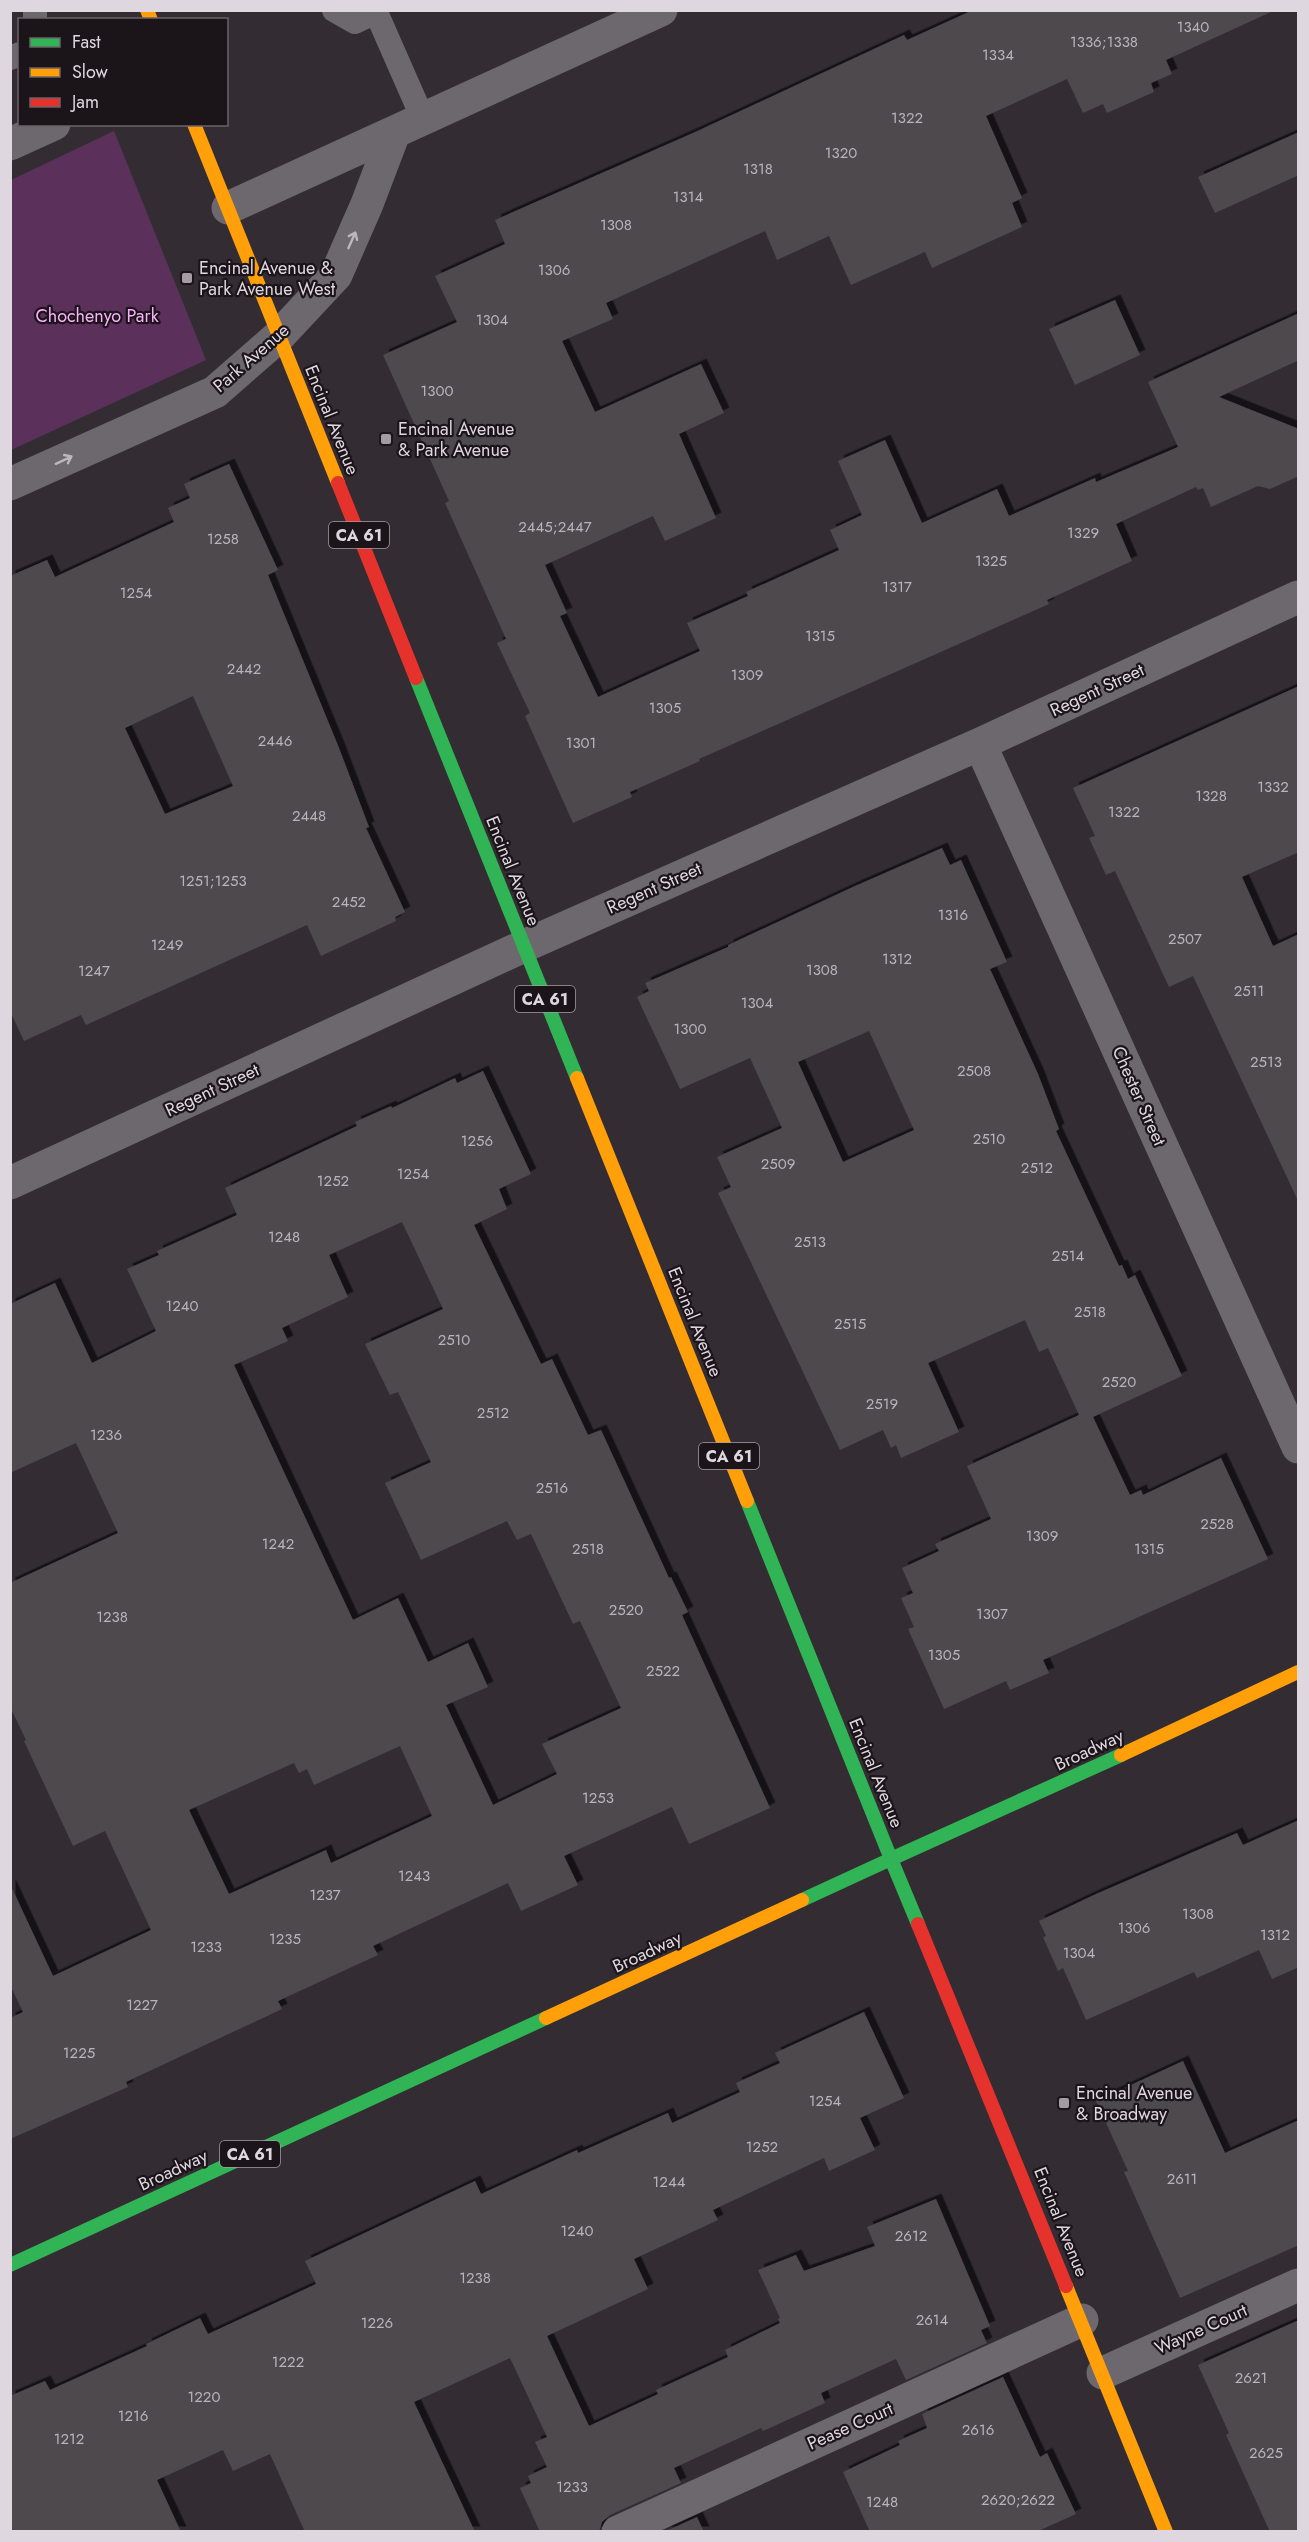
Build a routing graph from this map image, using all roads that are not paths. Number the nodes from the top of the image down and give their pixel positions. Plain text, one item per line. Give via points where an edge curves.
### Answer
1 (334, 10) edge
2 (661, 10) edge
3 (50, 126) edge
4 (195, 126) edge
5 (409, 126) junction
6 (10, 144) edge
7 (228, 208) junction
8 (279, 336) junction
9 (10, 484) edge
10 (1299, 597) edge
11 (980, 744) junction
12 (524, 946) junction
13 (10, 1183) edge
14 (1299, 1447) edge
15 (1299, 1672) edge
16 (891, 1859) junction
17 (10, 2265) edge
18 (1299, 2285) edge
19 (1082, 2320) junction
20 (1103, 2373) junction
21 (618, 2532) edge
22 (1166, 2532) edge

1 - 5 lane via 355,22 376,12
2 - 5 street
3 - 6 street
4 - 7 main road, Encinal Avenue / CA 61
5 - 7 street
8 -> 5 street, Park Avenue via 336,275
7 - 8 main road, Encinal Avenue / CA 61
9 -> 8 street, Park Avenue via 215,392
8 - 12 main road, Encinal Avenue / CA 61
10 - 11 street, Regent Street
11 - 12 street, Regent Street
11 - 14 street, Chester Street
12 - 13 street, Regent Street
12 - 16 main road, Encinal Avenue / CA 61
15 - 16 main road, Broadway
16 - 17 main road, Broadway / CA 61
16 - 19 main road, Encinal Avenue
18 - 20 street, Wayne Court
19 - 20 main road, Encinal Avenue
19 - 21 street, Pease Court
20 - 22 main road, Encinal Avenue

